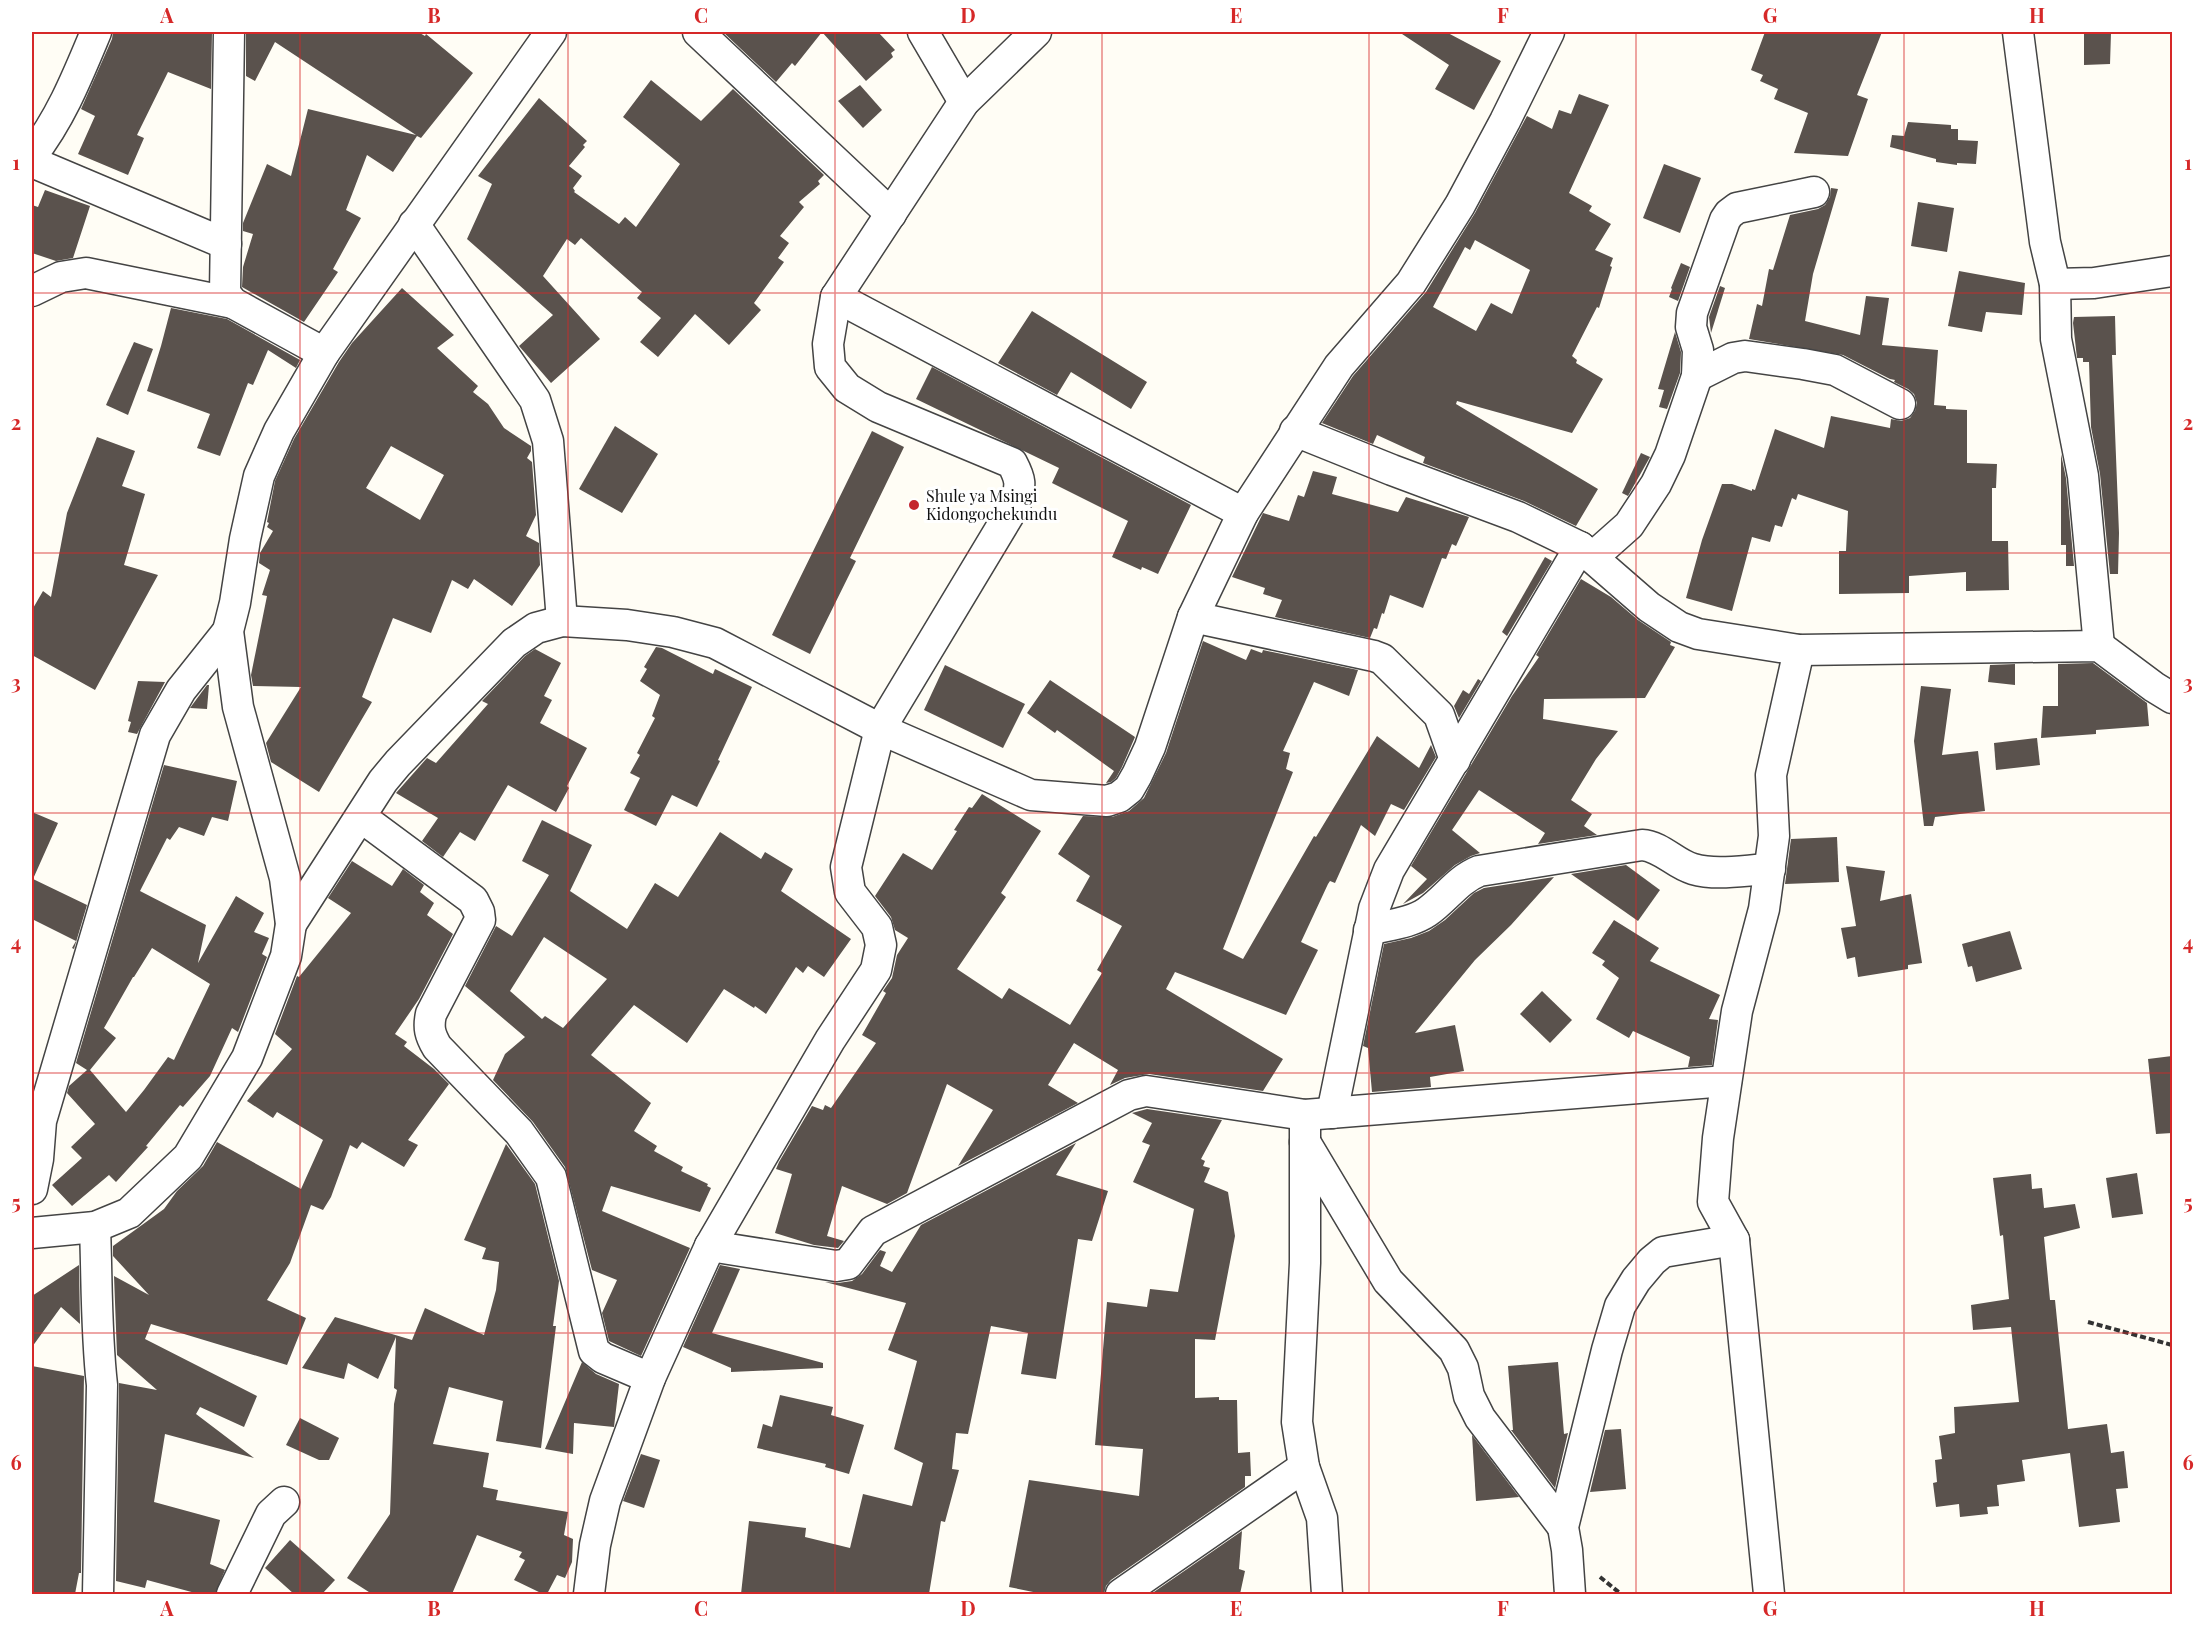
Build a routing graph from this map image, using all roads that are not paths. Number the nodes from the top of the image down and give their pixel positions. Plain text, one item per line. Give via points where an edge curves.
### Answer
1 (96, 32) edge
2 (229, 32) edge
3 (551, 32) edge
4 (698, 32) edge
5 (923, 32) edge
6 (1036, 32) edge
7 (1549, 32) edge
8 (2018, 32) edge
9 (964, 102) junction
10 (32, 155) edge
11 (32, 162) edge
12 (1814, 192) dead end
13 (891, 214) junction
14 (414, 224) junction
15 (226, 244) junction
16 (2172, 271) edge
17 (2055, 284) junction
18 (2094, 284) junction
19 (32, 291) edge
20 (836, 297) junction
21 (233, 303) junction
22 (2056, 339) junction
23 (324, 353) junction
24 (1697, 376) junction
25 (1900, 404) dead end
26 (1295, 431) junction
27 (1243, 513) junction
28 (1587, 552) junction
29 (1193, 617) junction
30 (562, 621) junction
31 (228, 631) junction
32 (2099, 646) junction
33 (1799, 650) junction
34 (2172, 698) edge
35 (880, 729) junction
36 (1455, 760) junction
37 (360, 817) junction
38 (1770, 869) junction
39 (291, 924) junction
40 (1369, 930) junction
41 (1726, 1081) junction
42 (36, 1118) edge
43 (1314, 1123) junction
44 (32, 1190) edge
45 (95, 1227) junction
46 (32, 1233) edge
47 (1734, 1240) junction
48 (710, 1246) junction
49 (650, 1378) junction
50 (1304, 1467) junction
51 (284, 1502) dead end
52 (1563, 1527) junction
53 (98, 1594) edge
54 (232, 1594) edge
55 (589, 1594) edge
56 (1121, 1594) edge
57 (1327, 1594) edge
58 (1570, 1594) edge
59 (1769, 1594) edge

1 - 10 street via 57,118
2 - 15 street
3 - 14 street
4 - 13 street
5 - 9 street
6 - 9 street
7 - 26 street via 1460,205 1411,283 1340,366
8 - 17 street via 2045,242
9 - 13 street
11 - 15 street
12 - 24 street via 1737,208 1725,220 1691,318 1698,350
13 - 20 street
14 - 23 street
14 - 30 street via 535,400 548,441
15 - 21 street via 225,293
16 - 18 street
17 - 18 street
17 - 22 street
18 - 22 street via 2060,326
19 - 21 street via 61,277 86,273
20 - 27 street
20 - 35 street via 828,344 830,367 847,388 878,407 1012,464 1020,477 1016,503
21 - 23 street
22 - 32 street via 2083,476
23 - 31 street via 279,431 260,476
24 - 25 street via 1745,356 1803,364 1835,370
24 - 28 street via 1656,484 1629,525
26 - 27 street
26 - 28 street via 1508,513
27 - 29 street
28 - 33 street via 1649,608 1679,627 1698,634
28 - 36 street
29 - 35 street via 1149,747 1129,789 1119,797 1107,801 1031,795
29 - 36 street via 1382,659 1438,715
30 - 35 street via 627,625 715,643
30 - 37 street via 536,628 514,643 398,763
31 - 39 street via 238,707 285,878
31 - 42 street via 181,690 155,735
32 - 33 street
32 - 34 street
33 - 38 street via 1771,775
35 - 48 street via 846,867 850,892 877,927 881,945 876,970 830,1040
36 - 40 street via 1389,870
37 - 39 street
37 - 49 street via 477,906 480,920 431,1014 430,1035 519,1132 551,1178 594,1351
38 - 40 street via 1700,870 1642,845 1479,871 1460,880 1427,912
38 - 41 street via 1764,909 1737,1011
39 - 45 street via 286,956 247,1058 188,1158 129,1213
40 - 43 street
41 - 43 street
41 - 47 street via 1713,1202
42 - 44 street via 38,1159
43 - 48 street via 1146,1090 1129,1095 873,1230 848,1264 836,1266
43 - 50 street via 1297,1422
43 - 52 street via 1388,1281 1454,1350 1480,1418
45 - 46 street
45 - 53 street via 102,1385
47 - 52 street via 1663,1252 1635,1280 1620,1306 1607,1350
47 - 59 street
48 - 49 street
49 - 55 street via 605,1501
50 - 56 street
50 - 57 street via 1322,1518
51 - 54 street via 271,1514
52 - 58 street

